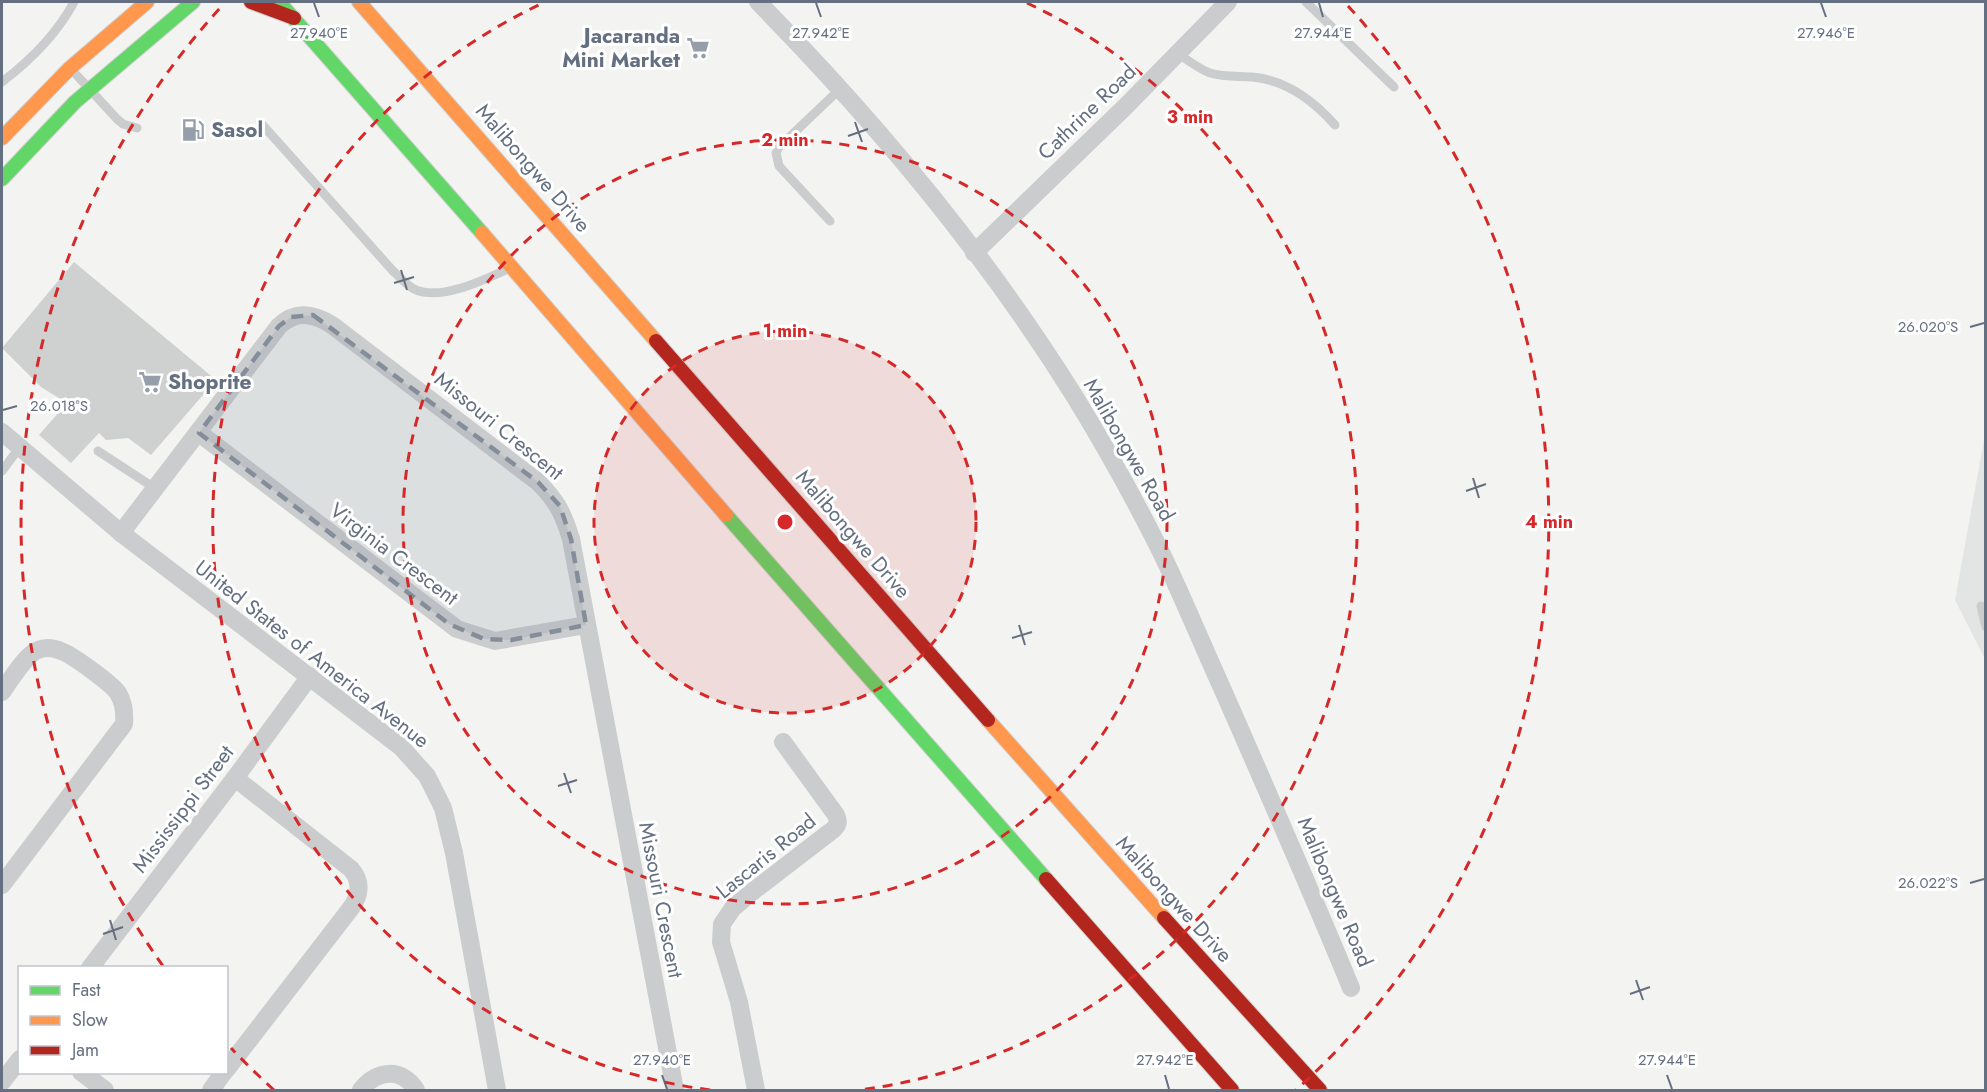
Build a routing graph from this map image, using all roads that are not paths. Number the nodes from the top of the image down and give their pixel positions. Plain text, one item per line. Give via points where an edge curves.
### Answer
1 (74, 2) edge
2 (147, 2) edge
3 (193, 2) edge
4 (200, 2) edge
5 (251, 2) edge
6 (279, 2) edge
7 (359, 2) edge
8 (758, 2) edge
9 (1228, 2) edge
10 (1306, 2) edge
11 (180, 12) junction
12 (294, 18) junction
13 (1178, 54) junction
14 (70, 68) junction
15 (2, 82) edge
16 (1394, 87) dead end
17 (91, 89) junction
18 (840, 89) junction
19 (260, 122) dead end
20 (1335, 125) dead end
21 (137, 128) dead end
22 (2, 138) edge
23 (2, 179) edge
24 (830, 221) dead end
25 (974, 253) junction
26 (512, 267) junction
27 (2, 432) edge
28 (199, 433) junction
29 (19, 448) junction
30 (98, 451) dead end
31 (2, 471) edge
32 (156, 489) junction
33 (121, 533) junction
34 (1981, 606) dead end
35 (586, 625) junction
36 (1986, 627) edge
37 (310, 676) junction
38 (2, 692) edge
39 (783, 742) dead end
40 (235, 778) junction
41 (2, 885) edge
42 (92, 966) edge
43 (1352, 988) dead end
44 (18, 1062) edge
45 (228, 1068) edge
46 (84, 1074) edge
47 (224, 1074) edge
48 (2, 1082) edge
49 (1316, 1089) edge
50 (105, 1090) edge
51 (211, 1090) edge
52 (361, 1090) edge
53 (416, 1090) edge
54 (497, 1090) edge
55 (675, 1090) edge
56 (756, 1090) edge
57 (1232, 1090) edge

1 - 15 lane via 62,24
2 - 14 main road
3 - 11 main road
4 - 11 main road
5 - 12 main road
6 - 12 main road
7 - 49 main road, Malibongwe Drive
8 - 18 street, Malibongwe Road
9 - 13 street, Cathrine Road
10 - 16 lane
11 - 17 main road
12 - 26 main road
13 - 20 lane via 1208,72 1255,77 1299,92
13 - 25 street, Cathrine Road
14 - 17 lane
14 - 22 main road
17 - 21 lane via 117,119
17 - 23 main road
18 - 24 lane via 776,153 779,166
18 - 25 street, Malibongwe Road
19 - 26 lane via 393,271 414,289 450,291
25 - 43 street, Malibongwe Road via 1075,398 1160,550
26 - 57 main road
27 - 29 street, United States of America Avenue
28 - 32 street, Missouri Crescent
28 - 35 street, Virginia Crescent via 457,629 495,641
28 - 35 street, Missouri Crescent via 283,322 303,314 318,316 550,494 563,513 571,538
29 - 31 lane
29 - 33 street, United States of America Avenue
30 - 32 lane
32 - 33 street, Missouri Crescent
33 - 37 street, United States of America Avenue
34 - 36 lane
35 - 55 street, Missouri Crescent
37 - 40 street, Mississippi Street
37 - 54 street, United States of America Avenue via 401,747 435,788 454,854
38 - 41 street via 33,653 54,648 114,688 122,700 125,716 124,724
39 - 56 street, Lascaris Road via 838,822 831,832 733,908 722,924 721,942 740,1002
40 - 42 street, Mississippi Street
40 - 45 street via 351,869 359,890 351,908
44 - 48 street
46 - 50 street
47 - 51 street
52 - 53 street via 376,1077 389,1073 401,1075

